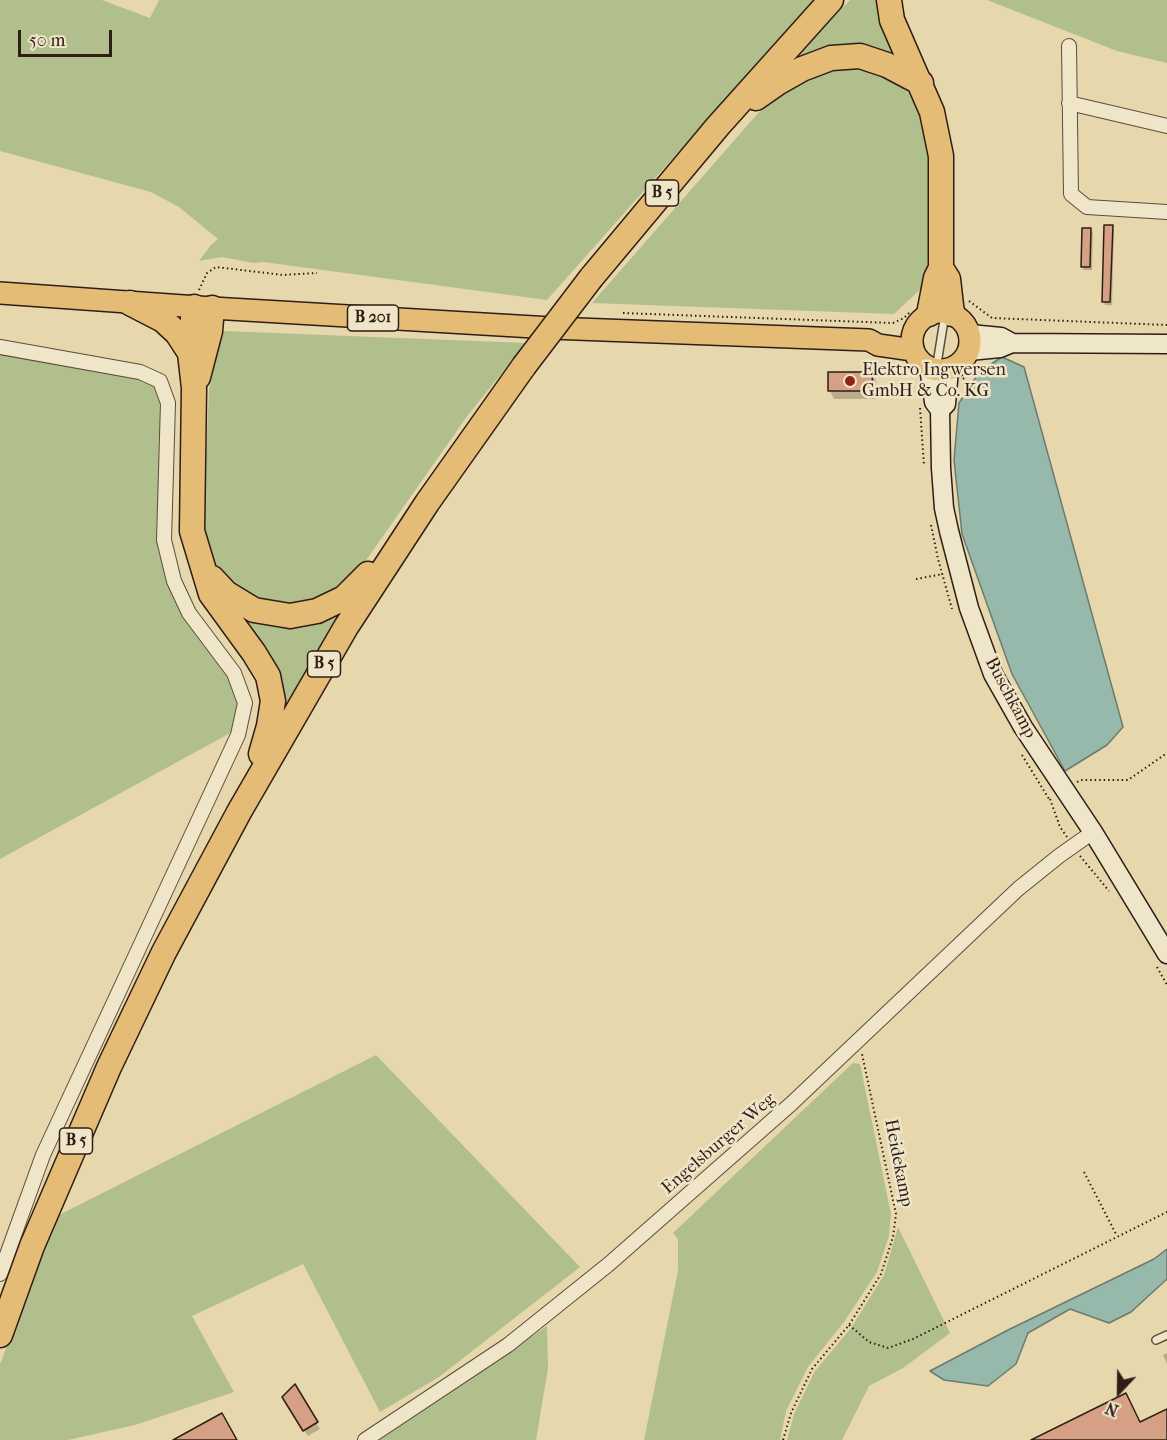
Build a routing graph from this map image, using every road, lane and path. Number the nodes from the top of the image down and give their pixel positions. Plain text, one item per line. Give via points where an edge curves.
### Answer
1 (831, 0) edge
2 (889, 0) edge
3 (1069, 46) dead end
4 (921, 82) junction
5 (1069, 103) junction
6 (718, 126) junction
7 (1167, 126) edge
8 (1167, 212) edge
9 (317, 273) dead end
10 (0, 293) edge
11 (130, 303) junction
12 (203, 308) junction
13 (942, 313) junction
14 (913, 342) junction
15 (969, 343) junction
16 (1167, 344) edge
17 (0, 347) edge
18 (190, 353) junction
19 (938, 369) junction
20 (194, 388) junction
21 (415, 520) junction
22 (204, 569) junction
23 (958, 571) junction
24 (916, 579) dead end
25 (1167, 753) edge
26 (1064, 790) junction
27 (239, 812) junction
28 (1093, 832) junction
29 (1073, 846) junction
30 (1114, 897) dead end
31 (1162, 960) edge
32 (1167, 985) edge
33 (856, 1045) junction
34 (1083, 1172) dead end
35 (1167, 1212) edge
36 (1117, 1237) junction
37 (0, 1274) edge
38 (849, 1325) junction
39 (0, 1335) edge
40 (1167, 1335) edge
41 (1156, 1340) dead end
42 (365, 1440) edge
43 (783, 1440) edge

1 - 6 highway, B 5
2 - 4 highway via 892,20
3 - 5 street
4 - 6 highway via 887,64 860,56 831,58 779,82
4 - 13 highway via 941,156 941,268 936,278
5 - 7 street
5 - 8 street via 1071,194 1087,207
6 - 21 highway, B 5, bridge via 591,278
9 - 12 path via 283,275 216,267 201,284
10 - 11 main road, B 201
11 - 12 main road, B 201
11 - 18 highway via 163,320
12 - 14 main road, B 201 via 551,328 869,340 877,333
12 - 18 highway
12 - 20 highway via 210,331
13 - 14 main road via 922,319
13 - 15 main road via 966,325
13 - 19 lane
14 - 19 main road via 917,358
15 - 16 street via 1000,348 1012,343
15 - 19 main road via 957,366
17 - 37 street via 140,372 160,381 168,403 164,540 174,581 189,613 234,673 245,703 238,735 44,1155
18 - 20 highway
19 - 23 street, Buschkamp via 934,402 940,410 944,508
20 - 22 highway via 192,531
21 - 22 highway via 344,598 317,611 290,616 254,610 226,593
21 - 27 highway, B 5 via 345,627
22 - 27 highway via 212,594 268,676 273,701 263,747
23 - 24 path
23 - 26 street, Buschkamp via 993,674
25 - 26 path via 1128,780 1082,780
26 - 28 street, Buschkamp
26 - 29 path via 1049,799
27 - 39 highway, B 5 via 164,952 109,1067 32,1246
28 - 29 street, Engelsburger Weg
28 - 31 street, Buschkamp
29 - 30 path
29 - 33 street, Engelsburger Weg via 1018,889
31 - 32 path
33 - 38 path, Heidekamp via 864,1059 896,1214 881,1274
33 - 42 street, Engelsburger Weg via 549,1313 508,1345
34 - 36 path
35 - 36 path
36 - 38 path via 888,1348 869,1342
38 - 43 path, Heidekamp via 812,1370
40 - 41 lane

